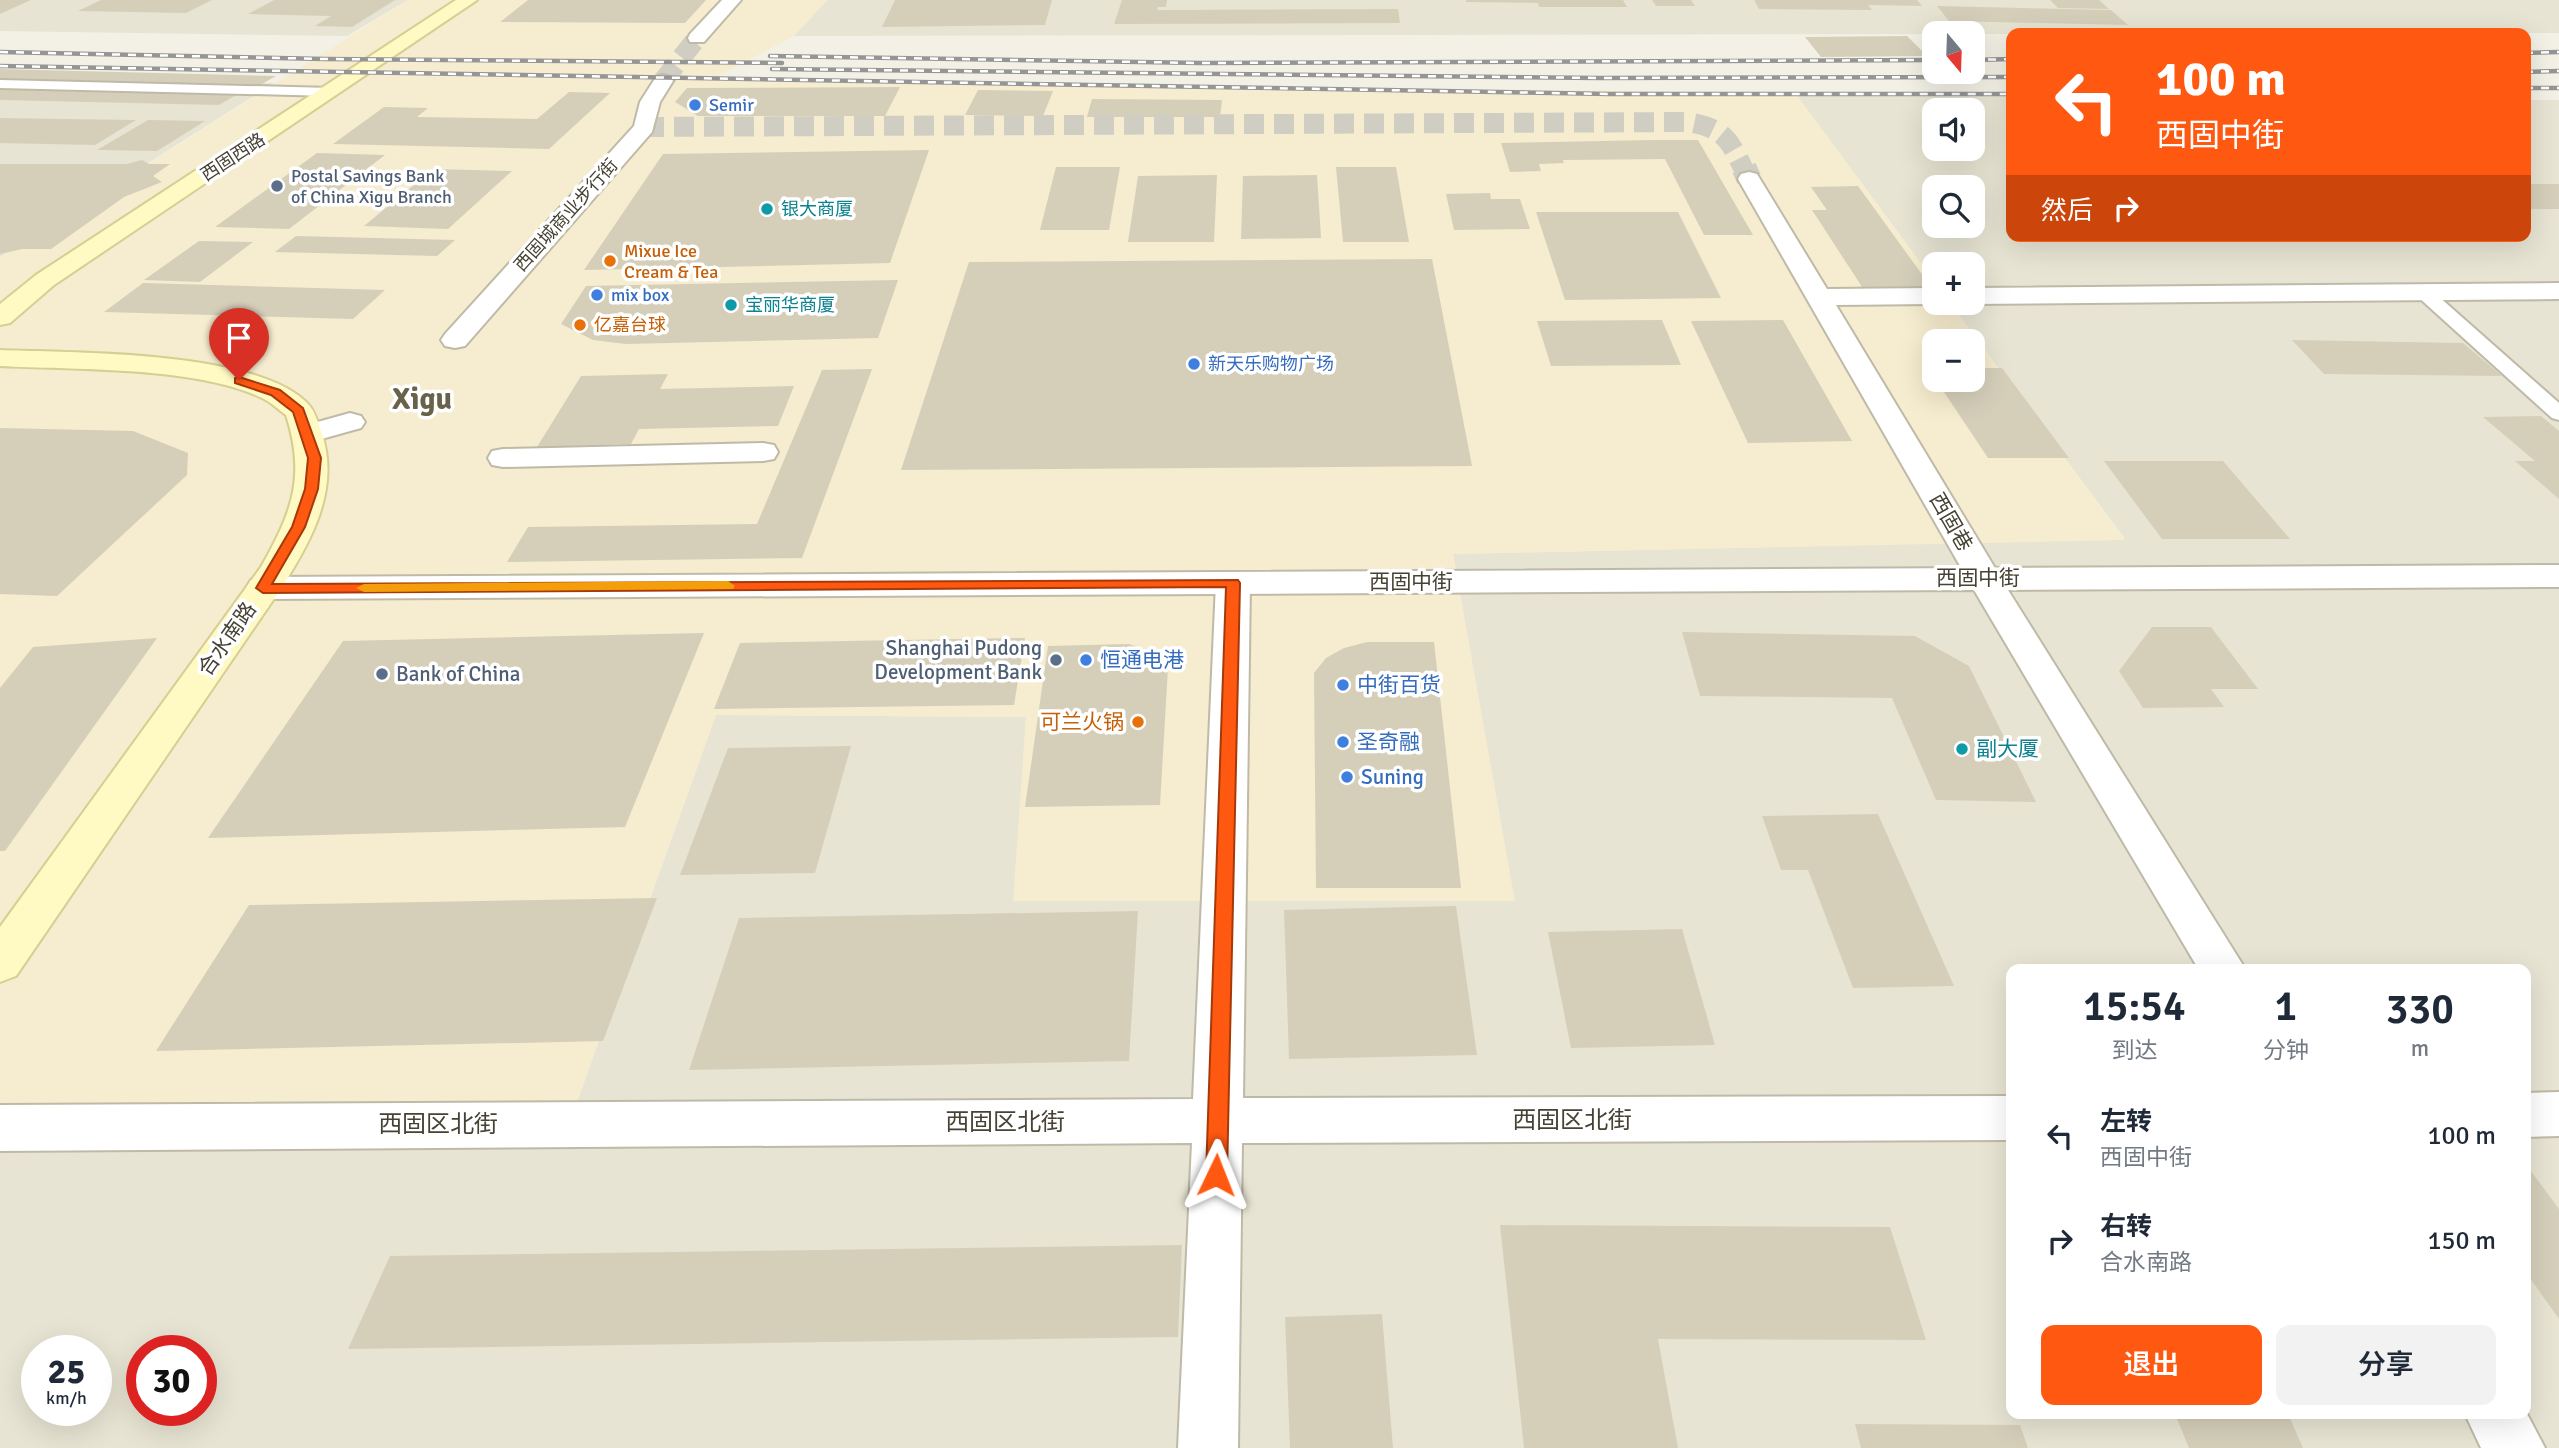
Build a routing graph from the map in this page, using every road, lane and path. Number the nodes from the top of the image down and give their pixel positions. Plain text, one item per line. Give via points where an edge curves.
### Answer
1 (468, 0) edge
2 (733, 0) edge
3 (696, 38) tunnel mouth
4 (663, 81) tunnel mouth
5 (0, 83) edge
6 (331, 92) junction
7 (1749, 179) tunnel mouth
8 (2559, 291) edge
9 (2423, 292) junction
10 (1922, 296) edge
11 (1985, 296) edge
12 (1819, 297) junction
13 (0, 317) edge
14 (455, 340) dead end
15 (0, 358) edge
16 (2559, 414) edge
17 (350, 422) dead end
18 (307, 434) junction
19 (762, 452) dead end
20 (503, 458) dead end
21 (2559, 576) edge
22 (1984, 578) junction
23 (1233, 583) junction
24 (263, 588) junction
25 (0, 963) edge
26 (2219, 964) edge
27 (2559, 1114) edge
28 (2531, 1115) edge
29 (2006, 1118) edge
30 (1218, 1121) junction
31 (0, 1128) edge
32 (2497, 1419) edge
33 (1208, 1448) edge
34 (2515, 1448) edge

1 - 6 main road, 西固西路
2 - 3 street
4 - 14 street, 西固城商业步行街 via 650,102 644,127
5 - 6 lane
6 - 13 main road, 西固西路 via 45,280
7 - 12 street, 西固巷
8 - 9 street
9 - 11 street
9 - 16 lane
10 - 12 street
12 - 22 street, 西固巷
15 - 18 main road, 合水南路 via 221,374 276,393 299,411
17 - 18 street
18 - 24 main road, 合水南路 via 315,458 312,489 298,527
19 - 20 street
21 - 22 street, 西固中街
22 - 23 street, 西固中街
22 - 26 street, 西固巷
23 - 24 street, 西固中街
23 - 30 street
24 - 25 main road, 合水南路
27 - 28 street
29 - 30 street, 西固区北街
30 - 31 street, 西固区北街
30 - 33 street
32 - 34 street

